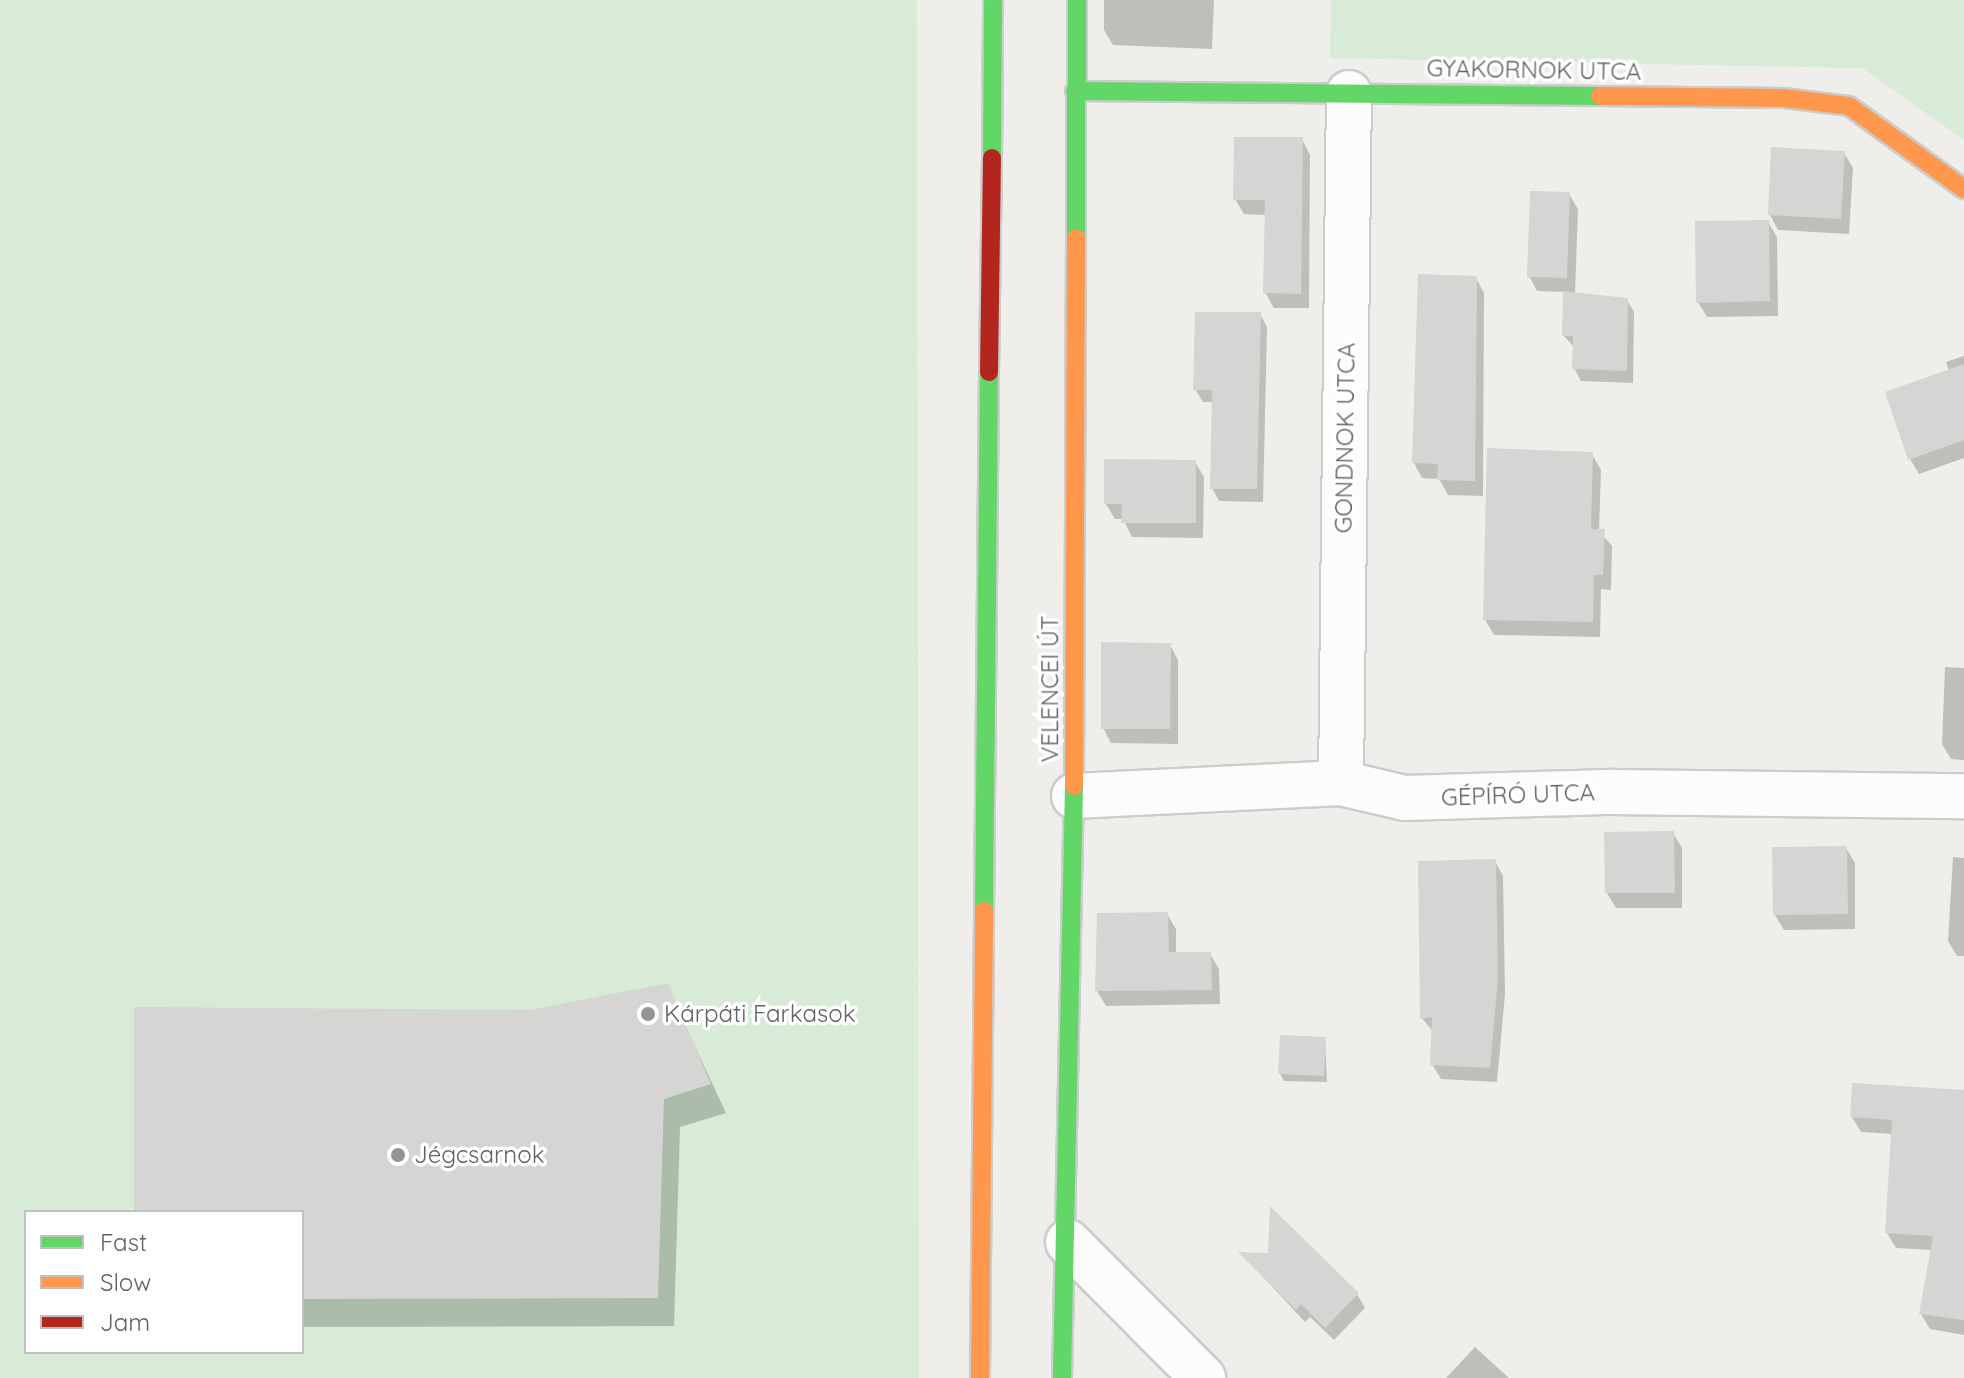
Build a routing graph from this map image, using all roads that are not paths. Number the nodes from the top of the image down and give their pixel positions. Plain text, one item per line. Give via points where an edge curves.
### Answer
1 (993, 0) edge
2 (1077, 0) edge
3 (1075, 91) junction
4 (1349, 93) junction
5 (1964, 189) edge
6 (1341, 783) junction
7 (1074, 796) junction
8 (1964, 796) edge
9 (1068, 1242) junction
10 (980, 1378) edge
11 (1062, 1378) edge
12 (1203, 1378) edge

1 - 10 street
2 - 3 street, VELENCEI ÚT
3 - 4 street, GYAKORNOK UTCA
3 - 7 street, VELENCEI ÚT
4 - 5 street, GYAKORNOK UTCA via 1701,96 1849,106
4 - 6 street, GONDNOK UTCA
6 - 7 street, GÉPÍRÓ UTCA
6 - 8 street, GÉPÍRÓ UTCA via 1405,798 1612,792
7 - 9 street, VELENCEI ÚT
9 - 11 street, VELENCEI ÚT
9 - 12 street

